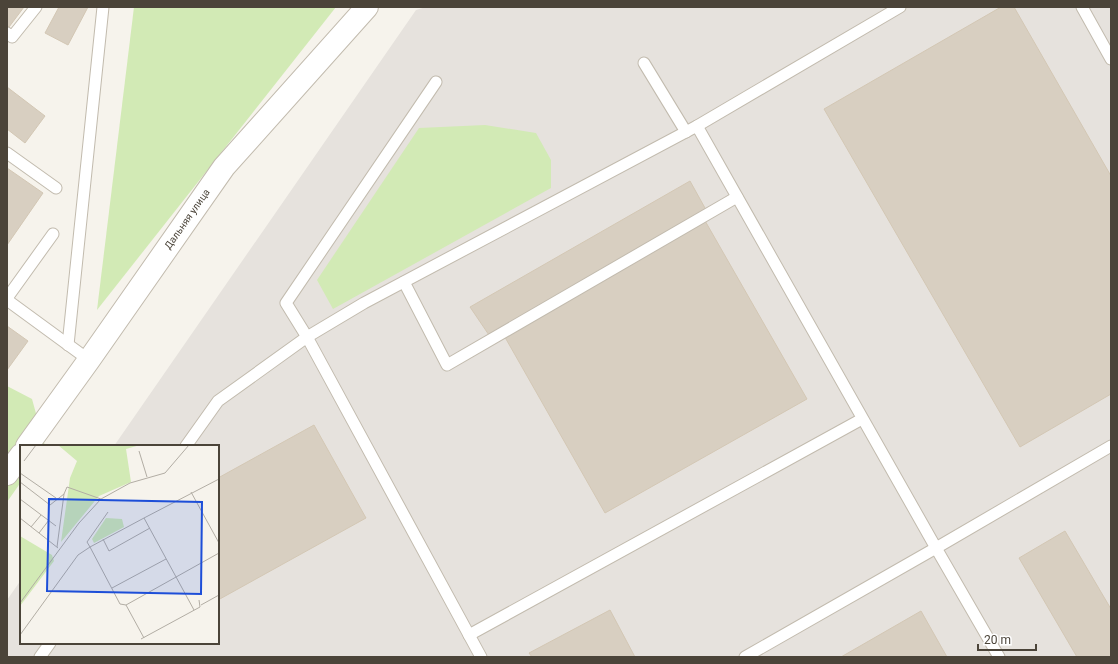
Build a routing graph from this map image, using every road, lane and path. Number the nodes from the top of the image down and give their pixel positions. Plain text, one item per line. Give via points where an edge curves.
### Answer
1 (36, 7) edge
2 (103, 7) edge
3 (367, 7) edge
4 (900, 7) edge
5 (1082, 7) edge
6 (7, 33) edge
7 (1111, 59) edge
8 (644, 63) dead end
9 (436, 82) dead end
10 (696, 126) junction
11 (686, 132) junction
12 (7, 153) edge
13 (56, 188) dead end
14 (737, 197) junction
15 (54, 234) dead end
16 (404, 282) junction
17 (7, 299) edge
18 (307, 337) junction
19 (68, 345) junction
20 (89, 360) junction
21 (862, 419) junction
22 (28, 445) edge
23 (187, 445) edge
24 (1111, 446) edge
25 (20, 456) edge
26 (7, 474) edge
27 (936, 548) junction
28 (469, 635) junction
29 (49, 644) edge
30 (40, 657) edge
31 (481, 657) edge
32 (745, 657) edge
33 (999, 657) edge

1 - 6 lane via 12,37
2 - 19 lane
3 - 20 street, Дальняя улица via 224,167
4 - 10 lane
5 - 7 lane
8 - 11 lane
9 - 18 lane via 286,303
10 - 11 lane
10 - 14 lane
11 - 16 lane
12 - 13 lane
14 - 16 lane via 447,365
14 - 21 lane
15 - 17 lane
16 - 18 lane
17 - 19 lane
18 - 23 lane via 218,401
18 - 28 lane
19 - 20 lane
20 - 22 street, Дальняя улица
21 - 27 lane
21 - 28 lane
24 - 27 lane
25 - 26 street
27 - 32 lane
27 - 33 lane
28 - 31 lane
29 - 30 lane

